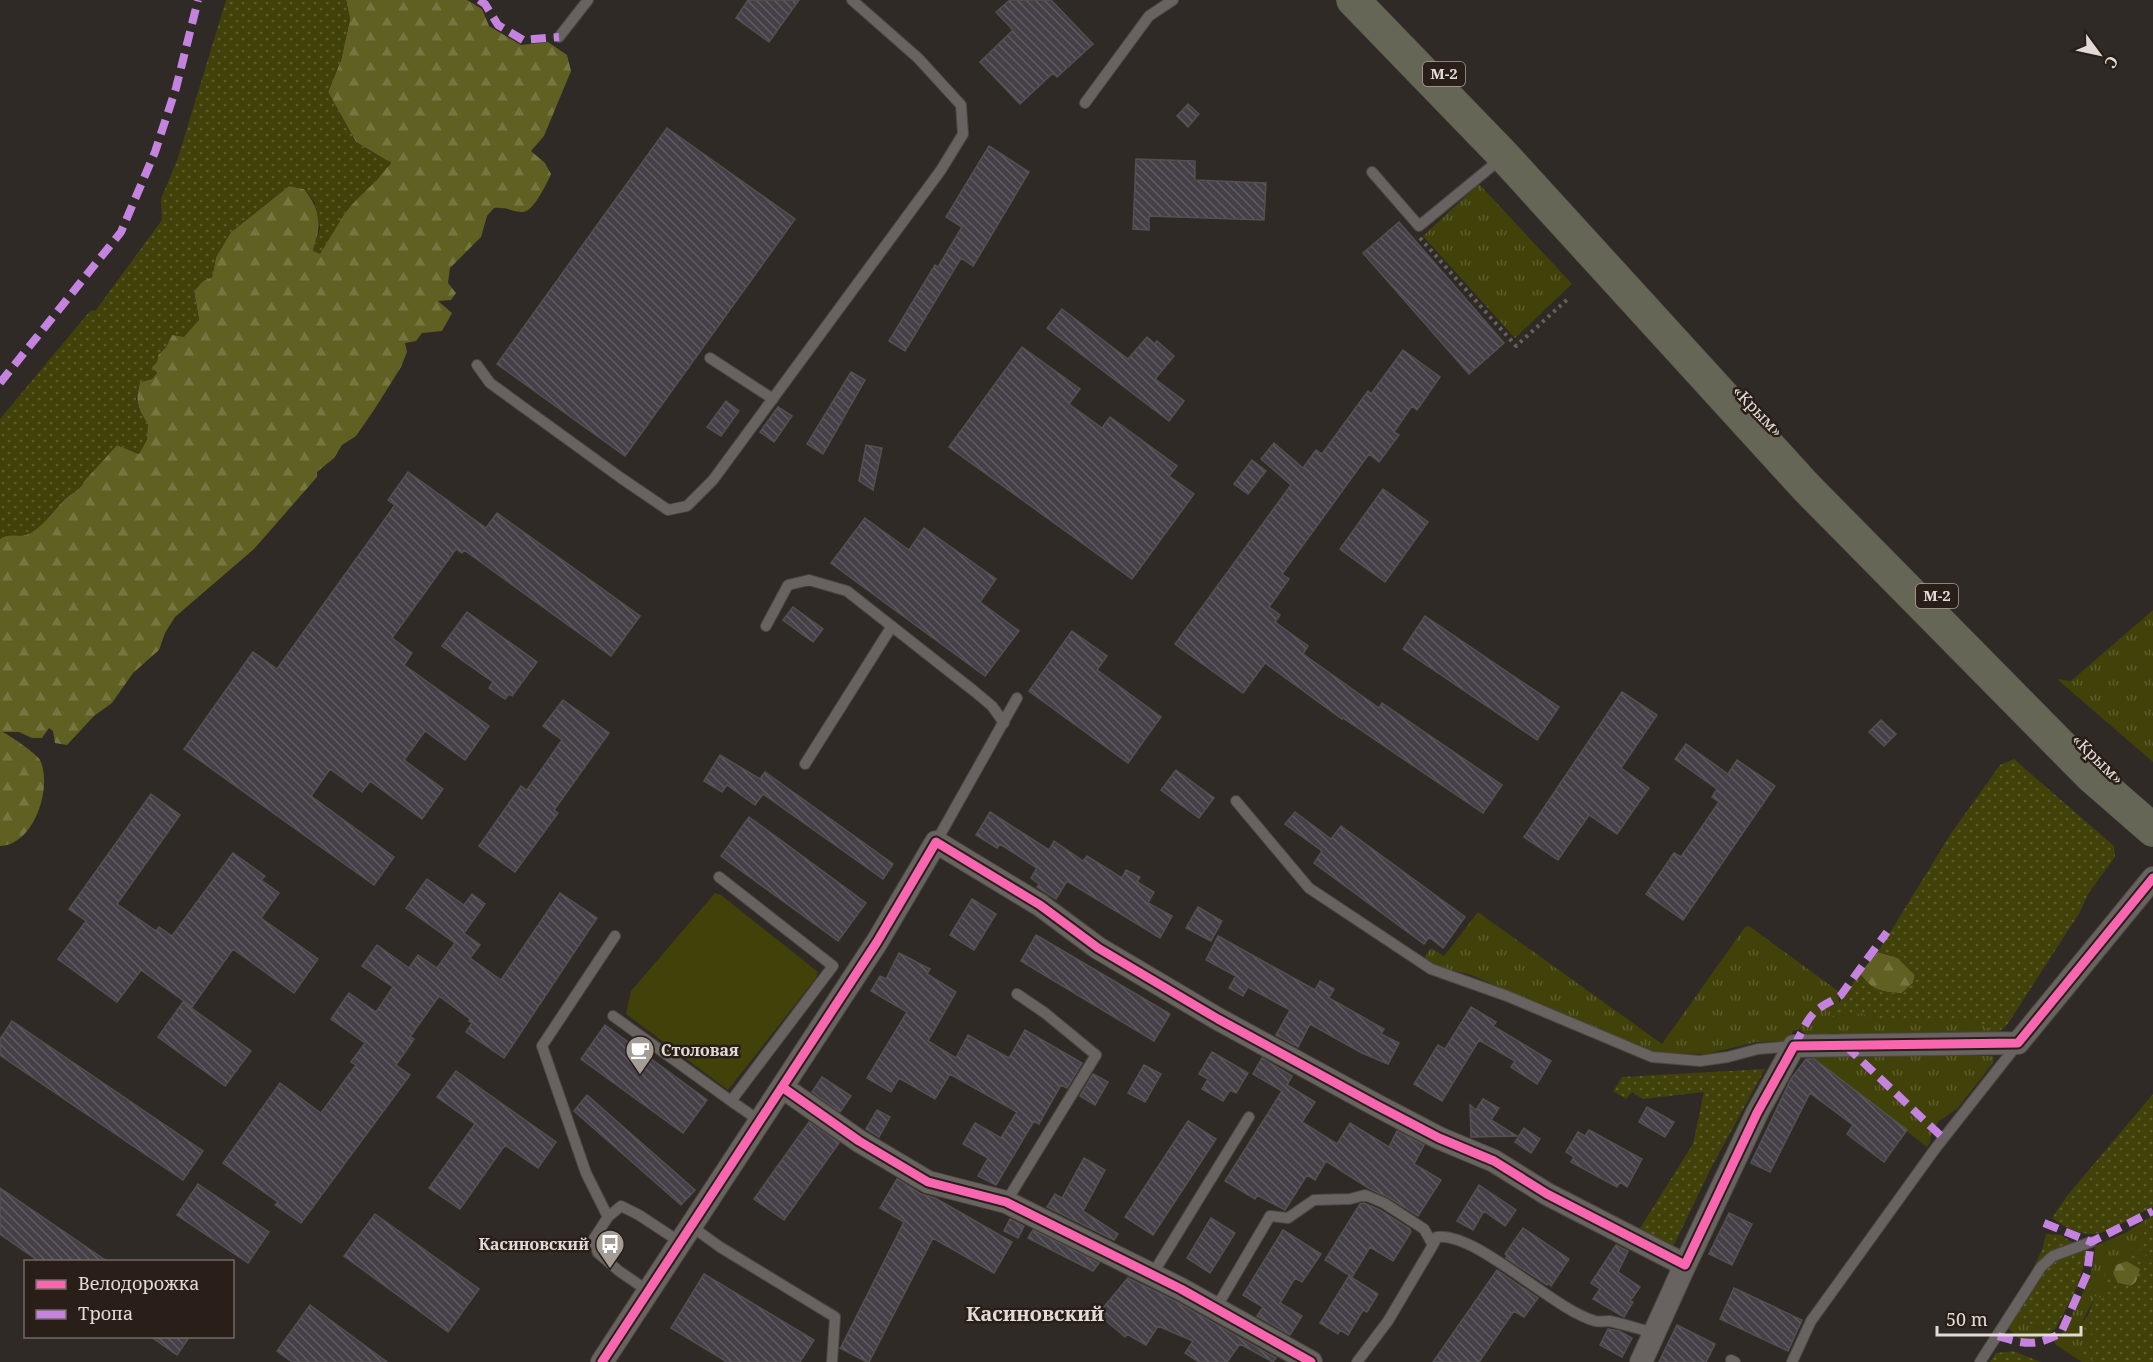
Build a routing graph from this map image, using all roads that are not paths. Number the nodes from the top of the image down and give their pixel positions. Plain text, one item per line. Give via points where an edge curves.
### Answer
1 (588, 0) edge
2 (852, 0) edge
3 (1173, 0) edge
4 (1353, 0) edge
5 (1374, 0) edge
6 (559, 37) dead end
7 (1085, 103) dead end
8 (1504, 156) junction
9 (1372, 172) dead end
10 (710, 358) dead end
11 (477, 365) dead end
12 (772, 399) junction
13 (766, 626) dead end
14 (892, 626) junction
15 (1017, 698) dead end
16 (1004, 723) junction
17 (805, 764) dead end
18 (1236, 801) dead end
19 (2153, 813) edge
20 (2153, 830) edge
21 (936, 842) junction
22 (719, 876) dead end
23 (2153, 878) edge
24 (615, 936) dead end
25 (1017, 994) dead end
26 (613, 1016) dead end
27 (2018, 1043) junction
28 (1794, 1046) junction
29 (782, 1087) junction
30 (731, 1101) junction
31 (1249, 1117) dead end
32 (760, 1120) junction
33 (1006, 1202) junction
34 (608, 1217) junction
35 (686, 1234) junction
36 (2091, 1242) dead end
37 (1433, 1245) junction
38 (1685, 1264) junction
39 (1151, 1276) junction
40 (648, 1292) junction
41 (1216, 1308) junction
42 (1654, 1333) junction
43 (602, 1362) edge
44 (832, 1362) edge
45 (1311, 1362) edge
46 (1357, 1362) edge
47 (1641, 1362) edge
48 (1792, 1362) edge
49 (1980, 1362) edge

1 - 6 lane
2 - 12 lane via 918,58 961,105 963,134 942,170
3 - 7 lane via 1149,16
4 - 8 highway
5 - 19 highway, «Крым» / М-2 via 1517,146 1724,376 2033,696
8 - 9 lane via 1419,226
8 - 20 highway via 1806,488 2091,776
10 - 12 lane
11 - 12 lane via 490,383 668,510 687,506 713,480
13 - 14 lane via 788,585 809,580 847,591
14 - 16 lane via 992,706
14 - 17 lane
15 - 16 lane
16 - 21 lane
18 - 28 lane via 1309,888 1431,969 1508,996 1652,1058 1700,1060
21 - 29 street via 877,942
21 - 38 street via 1040,905 1098,948 1218,1019 1376,1106 1494,1161 1547,1194
22 - 30 lane via 833,966
23 - 27 street
24 - 34 lane via 542,1046 586,1173
25 - 33 lane via 1096,1055
26 - 30 lane
27 - 28 street
27 - 48 lane via 1935,1149 1811,1321
28 - 38 street via 1757,1113
29 - 32 street
29 - 33 street via 859,1141 928,1182
30 - 32 lane
31 - 39 lane
32 - 35 street
33 - 39 street
34 - 35 lane via 621,1206
34 - 40 lane via 593,1240 598,1253
35 - 40 street
35 - 44 lane via 720,1247 835,1317
36 - 49 lane via 2053,1256 2041,1267
37 - 41 lane via 1424,1229 1384,1203 1365,1196 1314,1200 1288,1218 1270,1216
37 - 42 lane via 1437,1237 1448,1236 1472,1246 1595,1321
37 - 46 lane via 1388,1321
38 - 42 street
39 - 41 street
40 - 43 street
41 - 45 street
42 - 47 street

